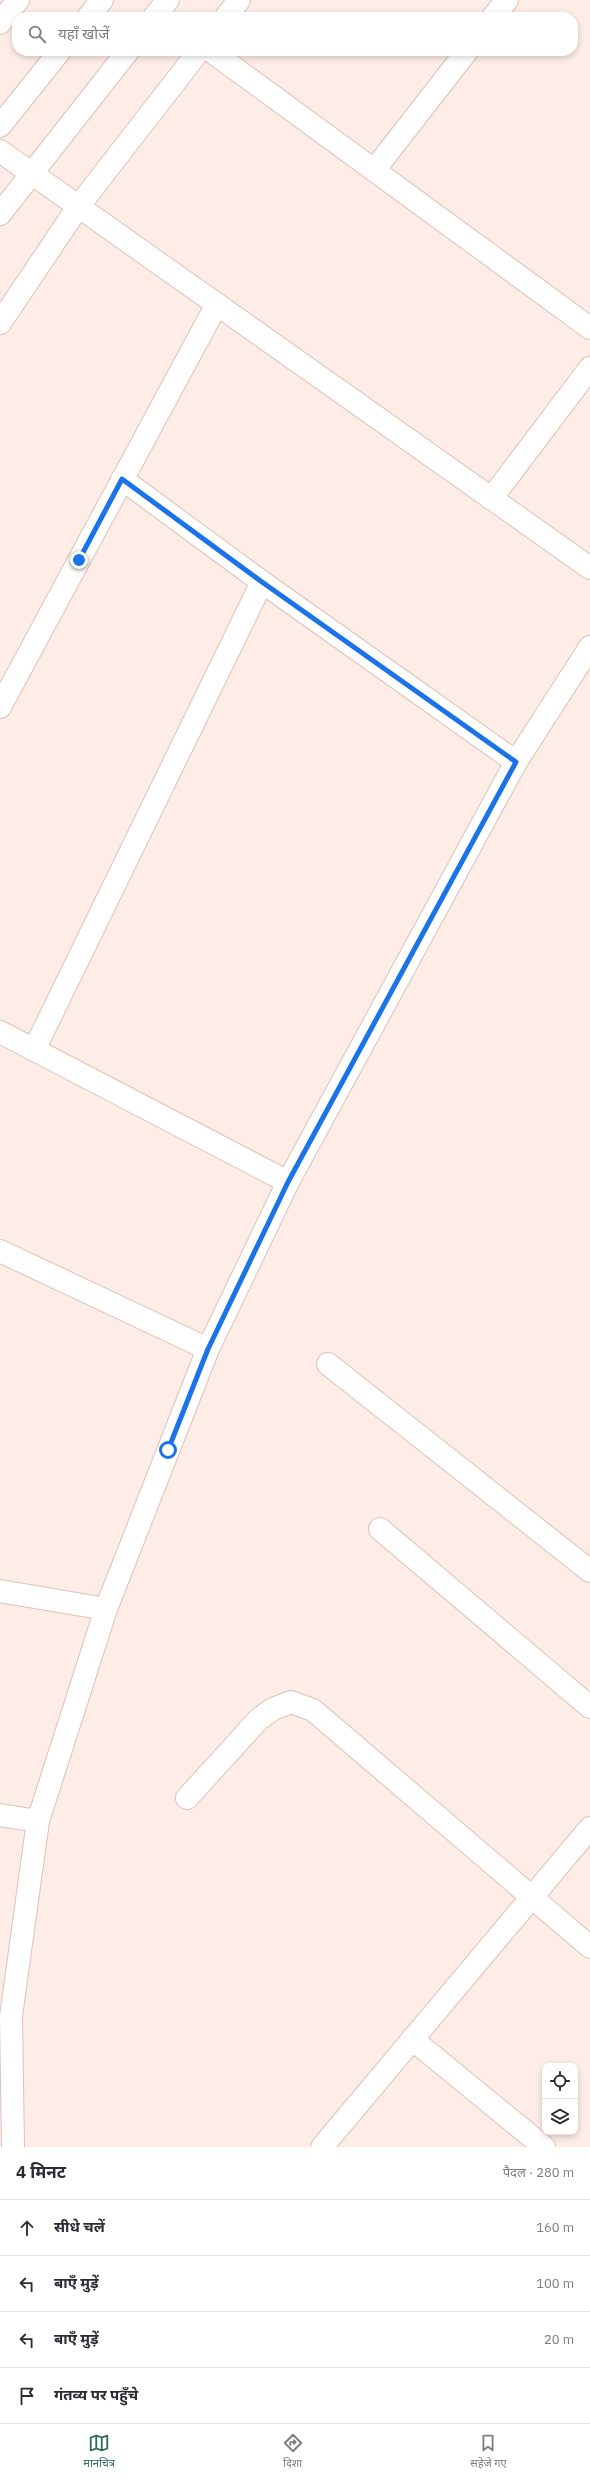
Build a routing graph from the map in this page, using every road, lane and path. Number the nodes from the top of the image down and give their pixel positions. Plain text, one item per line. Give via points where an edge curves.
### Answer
1 (18, 0) edge
2 (102, 0) edge
3 (168, 0) edge
4 (239, 0) edge
5 (507, 0) edge
6 (92, 12) edge
7 (158, 12) edge
8 (230, 12) edge
9 (497, 12) edge
10 (0, 23) edge
11 (56, 56) edge
12 (124, 56) edge
13 (195, 56) edge
14 (218, 56) edge
15 (463, 56) edge
16 (0, 126) edge
17 (0, 151) edge
18 (375, 169) junction
19 (30, 174) junction
20 (78, 207) junction
21 (0, 214) edge
22 (217, 304) junction
23 (0, 323) edge
24 (590, 328) edge
25 (590, 368) edge
26 (122, 479) junction
27 (491, 499) junction
28 (590, 568) edge
29 (262, 582) junction
30 (590, 647) edge
31 (0, 707) edge
32 (516, 762) junction
33 (0, 1032) edge
34 (34, 1050) junction
35 (288, 1182) junction
36 (0, 1251) edge
37 (208, 1349) junction
38 (328, 1364) dead end
39 (380, 1529) dead end
40 (590, 1571) edge
41 (0, 1591) edge
42 (106, 1609) junction
43 (590, 1707) edge
44 (187, 1798) dead end
45 (0, 1815) edge
46 (38, 1821) junction
47 (590, 1828) edge
48 (531, 1898) junction
49 (590, 1947) edge
50 (6, 2015) edge
51 (412, 2039) junction
52 (13, 2147) edge
53 (322, 2147) edge
54 (544, 2147) edge

1 - 10 street
2 - 6 street
3 - 7 street
4 - 8 street
5 - 9 street
11 - 16 street
12 - 19 street
13 - 20 street
14 - 18 street
15 - 18 street
17 - 19 street
18 - 24 street
19 - 20 street
19 - 21 street
20 - 22 street
20 - 23 street
22 - 26 street
22 - 27 street
25 - 27 street
26 - 29 street
26 - 31 street
27 - 28 street
29 - 32 street
29 - 34 street
30 - 32 street
32 - 35 street
33 - 34 street
34 - 35 street
35 - 37 street
36 - 37 street
37 - 42 street
38 - 40 street
39 - 43 street
41 - 42 street
42 - 46 street
44 - 48 street via 259,1719 273,1709 291,1702 313,1710
45 - 46 street
46 - 50 street
47 - 48 street
48 - 49 street
48 - 51 street
50 - 52 street
51 - 53 street
51 - 54 street

